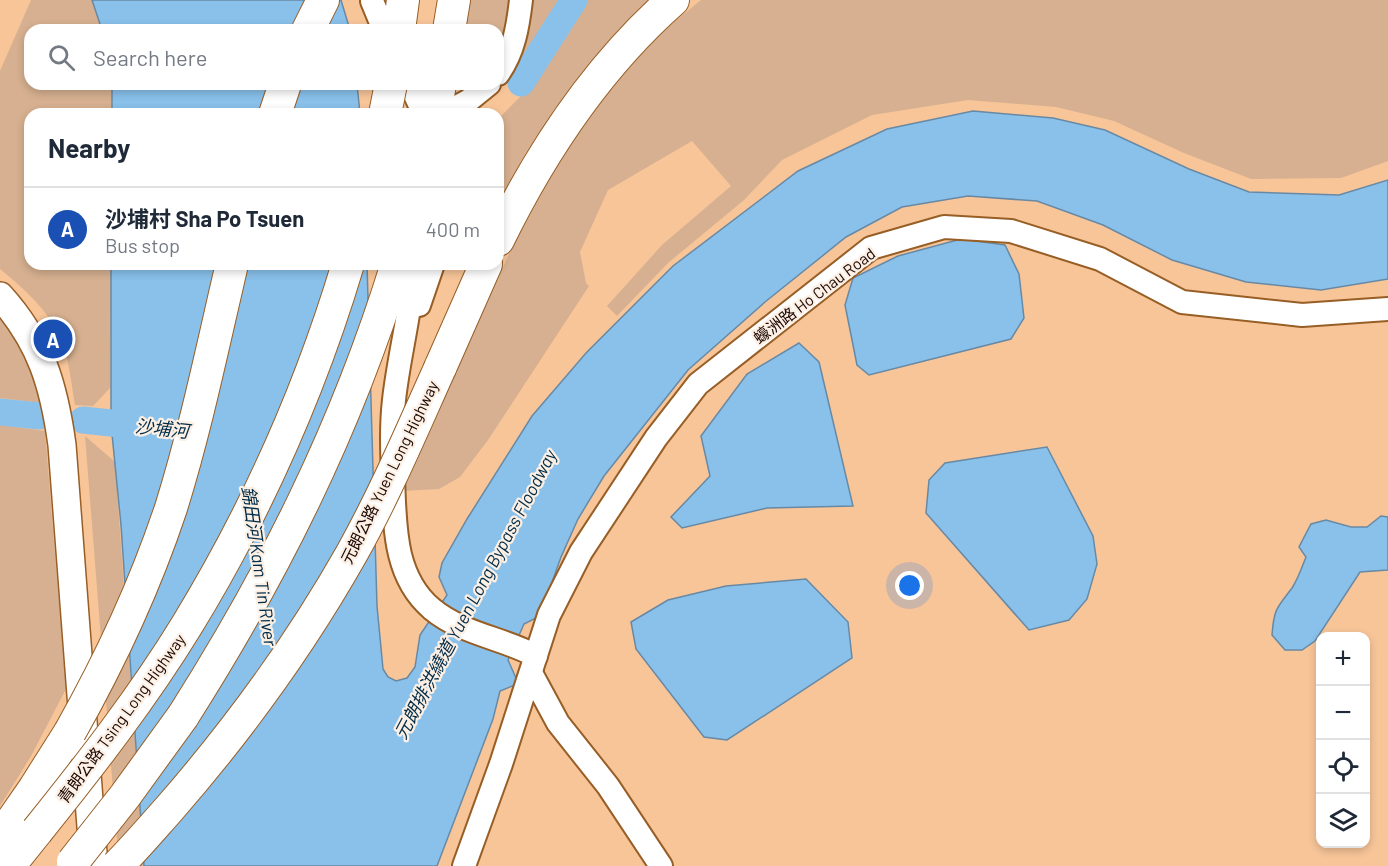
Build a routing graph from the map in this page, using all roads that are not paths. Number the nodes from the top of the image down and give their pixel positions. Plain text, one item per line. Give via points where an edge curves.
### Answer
1 (323, 0) edge
2 (372, 0) edge
3 (520, 0) edge
4 (673, 0) edge
5 (397, 17) edge
6 (311, 24) edge
7 (376, 24) edge
8 (504, 63) edge
9 (283, 90) edge
10 (384, 90) edge
11 (390, 90) edge
12 (413, 90) edge
13 (439, 90) edge
14 (482, 90) edge
15 (276, 108) edge
16 (386, 108) edge
17 (387, 108) edge
18 (421, 108) edge
19 (436, 108) edge
20 (455, 108) edge
21 (504, 229) edge
22 (231, 270) edge
23 (346, 270) edge
24 (395, 270) edge
25 (413, 270) edge
26 (431, 270) edge
27 (483, 270) edge
28 (0, 296) edge
29 (1388, 309) edge
30 (400, 358) junction
31 (530, 660) junction
32 (8, 854) edge
33 (69, 866) edge
34 (94, 866) edge
35 (117, 866) edge
36 (464, 866) edge
37 (661, 866) edge

1 - 6 highway
2 - 5 street
2 - 7 street
3 - 8 street via 512,49
4 - 21 highway via 613,60 572,113
9 - 15 highway
10 - 16 street
11 - 17 highway, bridge
12 - 18 street
13 - 19 highway
14 - 20 street
22 - 32 highway, bridge via 182,470 143,583 89,699 34,789
23 - 32 highway, 青朗公路 Tsing Long Highway, bridge via 308,382 226,557 145,689 76,783
24 - 33 highway, bridge via 353,392 327,453 249,609 183,716
25 - 30 street
26 - 30 street
27 - 35 highway, 元朗公路 Yuen Long Highway, bridge via 371,516 310,623 256,703
28 - 34 main road via 37,347 58,415
29 - 31 street, 蠔洲路 Ho Chau Road via 1302,315 1182,302 1100,259 1011,231 944,227 871,248 698,384 656,438 581,552
30 - 31 street via 392,415 395,522 401,562 432,608
31 - 36 street, 蠔洲路 Ho Chau Road via 501,764
31 - 37 street via 558,723 608,786

